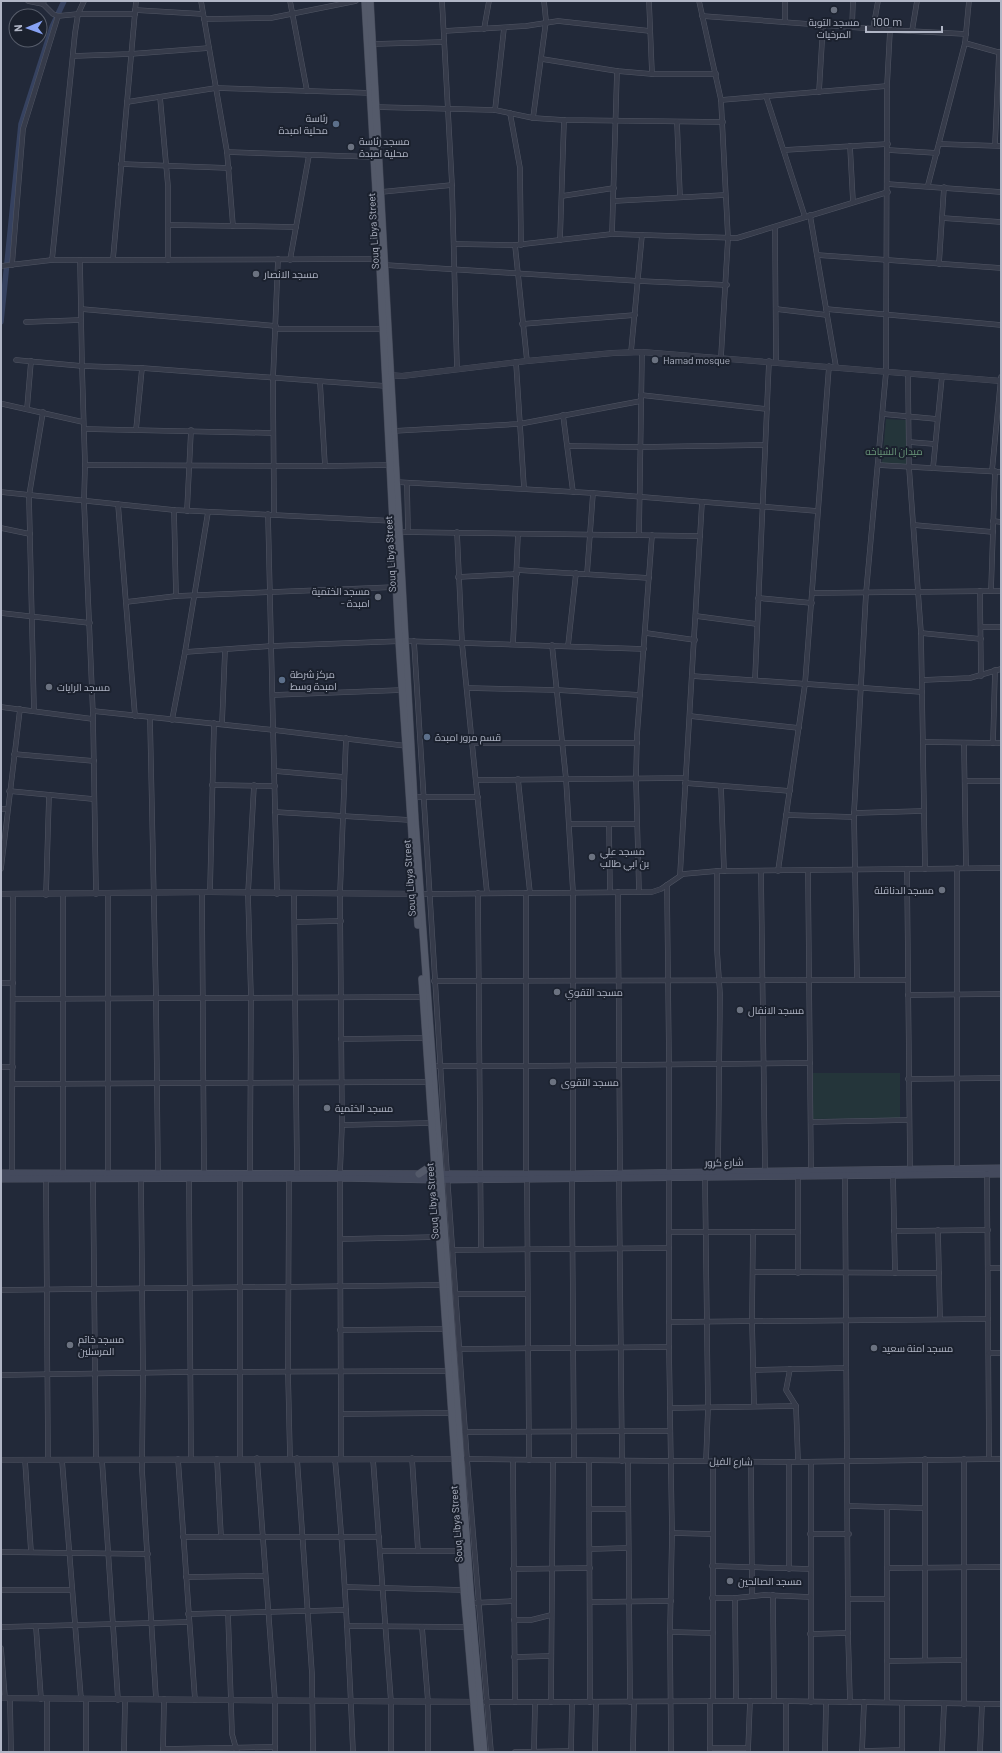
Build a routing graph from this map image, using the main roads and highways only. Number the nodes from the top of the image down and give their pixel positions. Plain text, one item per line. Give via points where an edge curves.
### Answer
1 (365, 1) edge
2 (370, 1) edge
3 (373, 93) junction
4 (376, 157) junction
5 (383, 261) junction
6 (388, 375) junction
7 (393, 465) junction
8 (396, 521) junction
9 (402, 641) junction
10 (408, 746) junction
11 (418, 894) junction
12 (434, 1164) junction
13 (1001, 1168) edge
14 (987, 1171) junction
15 (845, 1172) junction
16 (893, 1172) junction
17 (1, 1173) edge
18 (419, 1174) junction
19 (1001, 1174) edge
20 (340, 1175) junction
21 (669, 1175) junction
22 (289, 1176) junction
23 (441, 1177) junction
24 (1, 1179) edge
25 (462, 1459) junction
26 (480, 1702) junction
27 (478, 1752) edge
28 (484, 1752) edge

1 - 3 main road, Souq Libya Street
2 - 3 main road, Souq Libya Street
3 - 4 main road, Souq Libya Street
4 - 5 main road, Souq Libya Street
4 - 5 main road, Souq Libya Street via 381,192
5 - 6 main road, Souq Libya Street
5 - 6 main road, Souq Libya Street via 383,329
6 - 7 main road, Souq Libya Street
6 - 7 main road, Souq Libya Street via 386,386
7 - 8 main road, Souq Libya Street
7 - 8 main road, Souq Libya Street via 396,482
8 - 9 main road, Souq Libya Street via 396,587
8 - 9 main road, Souq Libya Street via 399,532
9 - 10 main road, Souq Libya Street
9 - 10 main road, Souq Libya Street via 402,690
10 - 11 main road, Souq Libya Street via 414,797
10 - 11 main road, Souq Libya Street via 410,820
11 - 12 main road, Souq Libya Street
11 - 23 main road, Souq Libya Street via 437,1066
12 - 18 main road
12 - 23 main road, Souq Libya Street
13 - 14 main road, شارع كرور
14 - 16 main road, شارع كرور
14 - 16 main road, شارع كرور via 957,1168
14 - 19 main road, شارع كرور
15 - 16 main road, شارع كرور
15 - 21 main road, شارع كرور via 811,1170
15 - 21 main road, شارع كرور via 798,1176
17 - 22 main road via 250,1172
18 - 20 main road
18 - 23 main road
20 - 22 main road
20 - 22 main road via 297,1173
20 - 23 main road
21 - 23 main road, شارع كرور
22 - 24 main road
23 - 25 main road, Souq Libya Street
23 - 25 main road, Souq Libya Street via 440,1237 449,1371 453,1413
25 - 26 main road, Souq Libya Street
25 - 26 main road, Souq Libya Street via 464,1590 467,1627
26 - 27 main road, Souq Libya Street
26 - 28 main road, Souq Libya Street

